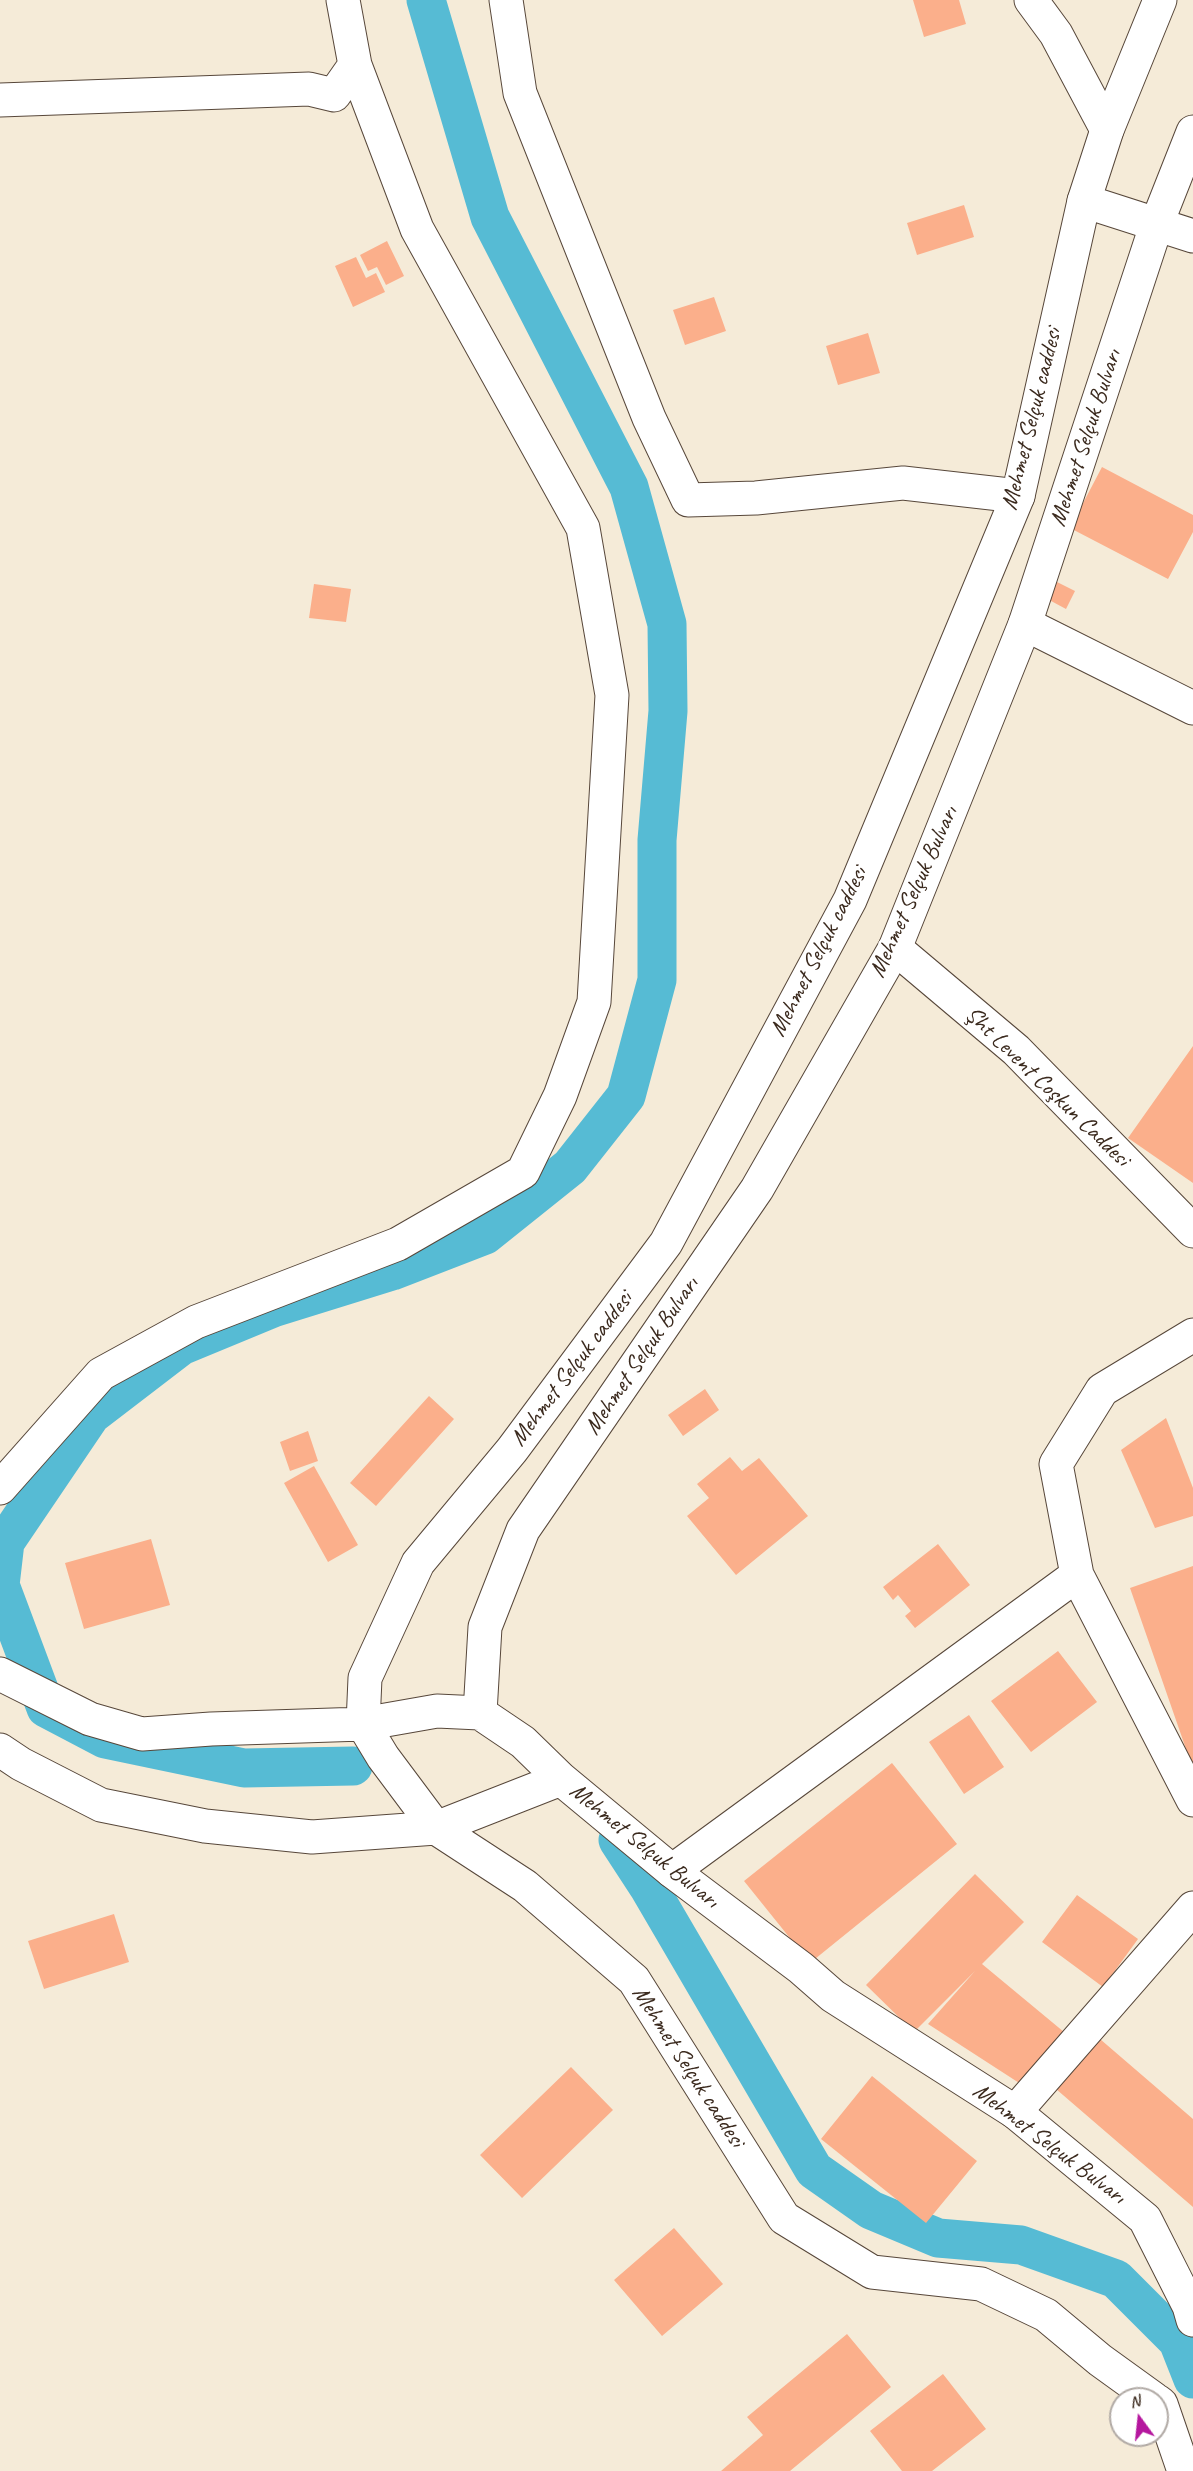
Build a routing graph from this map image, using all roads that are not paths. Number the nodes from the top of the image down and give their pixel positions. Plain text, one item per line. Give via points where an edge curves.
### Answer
1 (343, 0) edge
2 (506, 0) edge
3 (1031, 0) edge
4 (1160, 0) edge
5 (355, 65) junction
6 (0, 100) edge
7 (1107, 130) junction
8 (1193, 132) edge
9 (1084, 201) junction
10 (1157, 223) junction
11 (1192, 234) edge
12 (1018, 496) junction
13 (1025, 624) junction
14 (1193, 708) edge
15 (895, 948) junction
16 (1193, 1231) edge
17 (1193, 1335) edge
18 (0, 1488) edge
19 (1077, 1575) junction
20 (0, 1674) edge
21 (480, 1713) junction
22 (363, 1724) junction
23 (0, 1750) edge
24 (561, 1779) junction
25 (1193, 1800) edge
26 (436, 1828) junction
27 (672, 1871) junction
28 (1193, 1908) edge
29 (1016, 2112) junction
30 (1193, 2320) edge
31 (1137, 2387) edge
32 (1169, 2427) edge
33 (1184, 2471) edge

1 - 5 main road
2 - 12 main road via 520,93 649,418 688,500 756,498 903,483
3 - 7 main road via 1056,34
4 - 7 main road, Mehmet Selçuk caddesi
5 - 6 main road via 334,95 309,89
5 - 18 main road via 417,229 583,528 612,695 594,1002 560,1096 523,1172 398,1244 196,1322 101,1374
7 - 9 main road, Mehmet Selçuk caddesi
8 - 10 main road, Mehmet Selçuk Bulvarı
9 - 10 main road
9 - 12 main road, Mehmet Selçuk caddesi
10 - 11 main road
10 - 13 main road, Mehmet Selçuk Bulvarı
12 - 22 main road, Mehmet Selçuk caddesi via 850,900 666,1243 512,1450 418,1563 364,1678
13 - 14 main road
13 - 15 main road, Mehmet Selçuk Bulvarı
15 - 16 main road, Şht Levent Coşkun Caddesi via 1016,1050
15 - 21 main road, Mehmet Selçuk Bulvarı via 757,1190 523,1530 485,1627
17 - 19 main road via 1102,1390 1056,1464
19 - 25 main road
19 - 27 main road
20 - 22 main road via 90,1719 142,1734
21 - 22 main road via 437,1711
21 - 24 main road, Mehmet Selçuk Bulvarı via 523,1742
22 - 26 main road, Mehmet Selçuk caddesi
23 - 26 main road via 101,1804 205,1826 312,1837
24 - 26 main road
24 - 27 main road, Mehmet Selçuk Bulvarı
26 - 31 main road, Mehmet Selçuk caddesi via 525,1886 634,1980 783,2218 872,2272 981,2284 1047,2315
27 - 29 main road, Mehmet Selçuk Bulvarı via 833,1996
28 - 29 main road
29 - 30 main road, Mehmet Selçuk Bulvarı via 1145,2219
32 - 33 main road, Mehmet Selçuk caddesi

